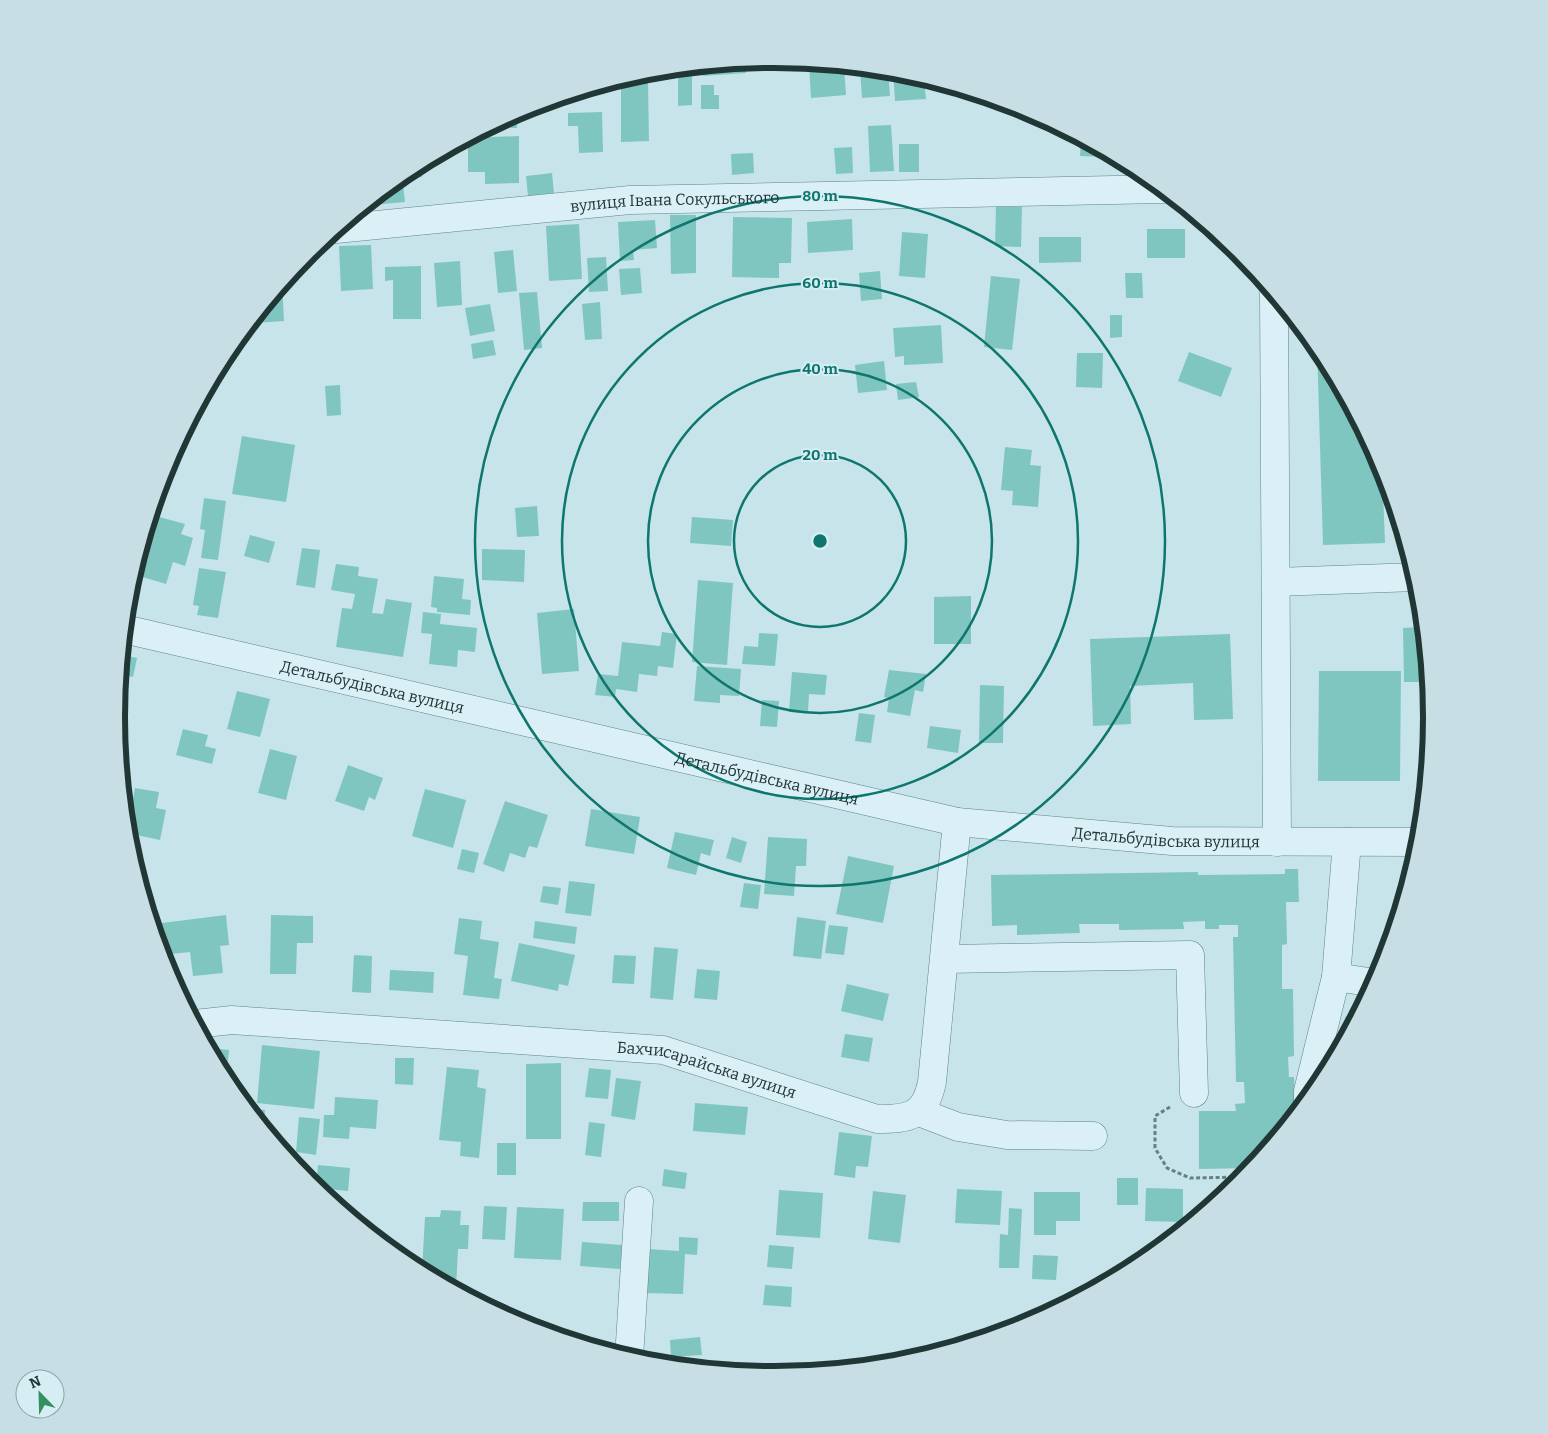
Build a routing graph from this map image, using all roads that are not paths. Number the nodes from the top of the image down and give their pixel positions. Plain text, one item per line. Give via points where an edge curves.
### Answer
1 (1152, 189) edge
2 (347, 228) edge
3 (1274, 304) edge
4 (1408, 577) edge
5 (1276, 582) junction
6 (130, 630) edge
7 (957, 822) junction
8 (1277, 842) junction
9 (1347, 842) junction
10 (1411, 842) edge
11 (945, 959) junction
12 (1336, 977) junction
13 (1367, 982) edge
14 (202, 1023) edge
15 (1310, 1084) edge
16 (1194, 1093) road end
17 (918, 1112) junction
18 (1094, 1136) dead end
19 (639, 1201) dead end
20 (630, 1350) edge

1 - 2 street, вулиця Івана Сокульського via 630,200
3 - 5 street
4 - 5 street
5 - 8 street
6 - 7 street, Детальбудівська вулиця
7 - 8 street, Детальбудівська вулиця via 1172,841
7 - 11 street
8 - 9 street, Детальбудівська вулиця
9 - 10 street, Детальбудівська вулиця
9 - 12 street
11 - 16 street via 1190,955
11 - 17 street via 932,1082 929,1098
12 - 13 street
12 - 15 street
14 - 17 street, Бахчисарайська вулиця via 232,1020 663,1050 877,1119 898,1119
17 - 18 street via 958,1127 1007,1136
19 - 20 street

